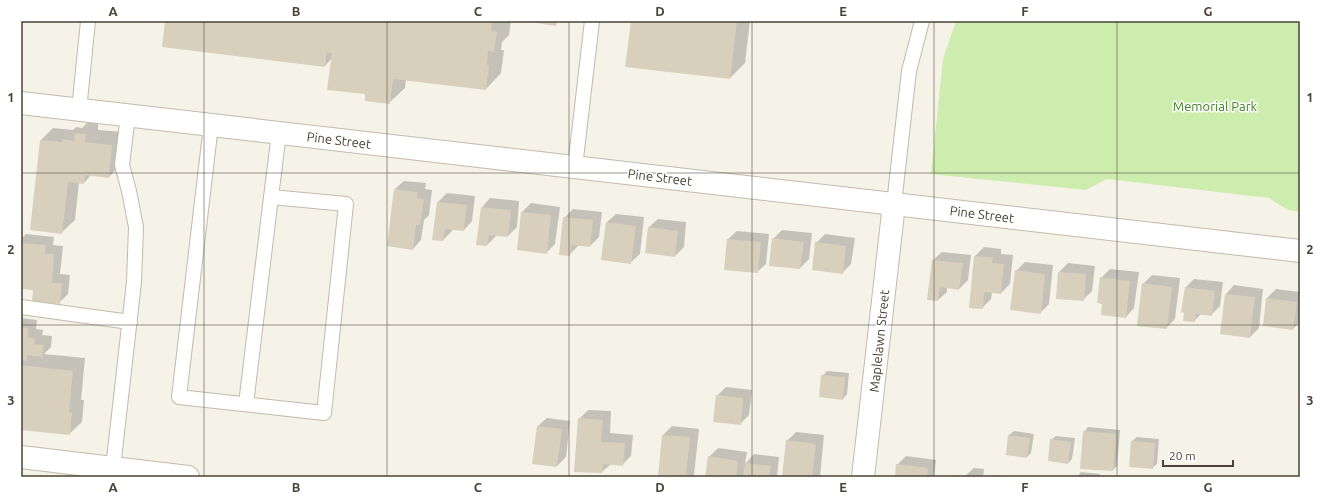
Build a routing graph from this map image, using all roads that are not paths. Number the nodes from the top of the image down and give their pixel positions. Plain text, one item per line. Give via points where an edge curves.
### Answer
1 (88, 21) edge
2 (592, 21) edge
3 (922, 21) edge
4 (21, 103) edge
5 (79, 110) junction
6 (128, 115) junction
7 (210, 125) junction
8 (279, 133) junction
9 (575, 167) junction
10 (271, 197) junction
11 (894, 204) junction
12 (1300, 251) edge
13 (21, 307) edge
14 (130, 322) junction
15 (246, 404) junction
16 (21, 457) edge
17 (113, 468) junction
18 (188, 477) edge
19 (863, 477) edge

1 - 5 lane
2 - 9 lane
3 - 11 lane via 909,71
4 - 5 street, Pine Street
5 - 6 street, Pine Street
6 - 7 street, Pine Street
6 - 14 lane via 122,165 136,227
7 - 8 street, Pine Street
7 - 15 lane via 179,396
8 - 9 street, Pine Street
8 - 10 lane
9 - 11 street, Pine Street
10 - 15 lane
10 - 15 lane via 346,204 324,413
11 - 12 street, Pine Street
11 - 19 street, Maplelawn Street
13 - 14 lane
14 - 17 lane
16 - 17 street
17 - 18 street

